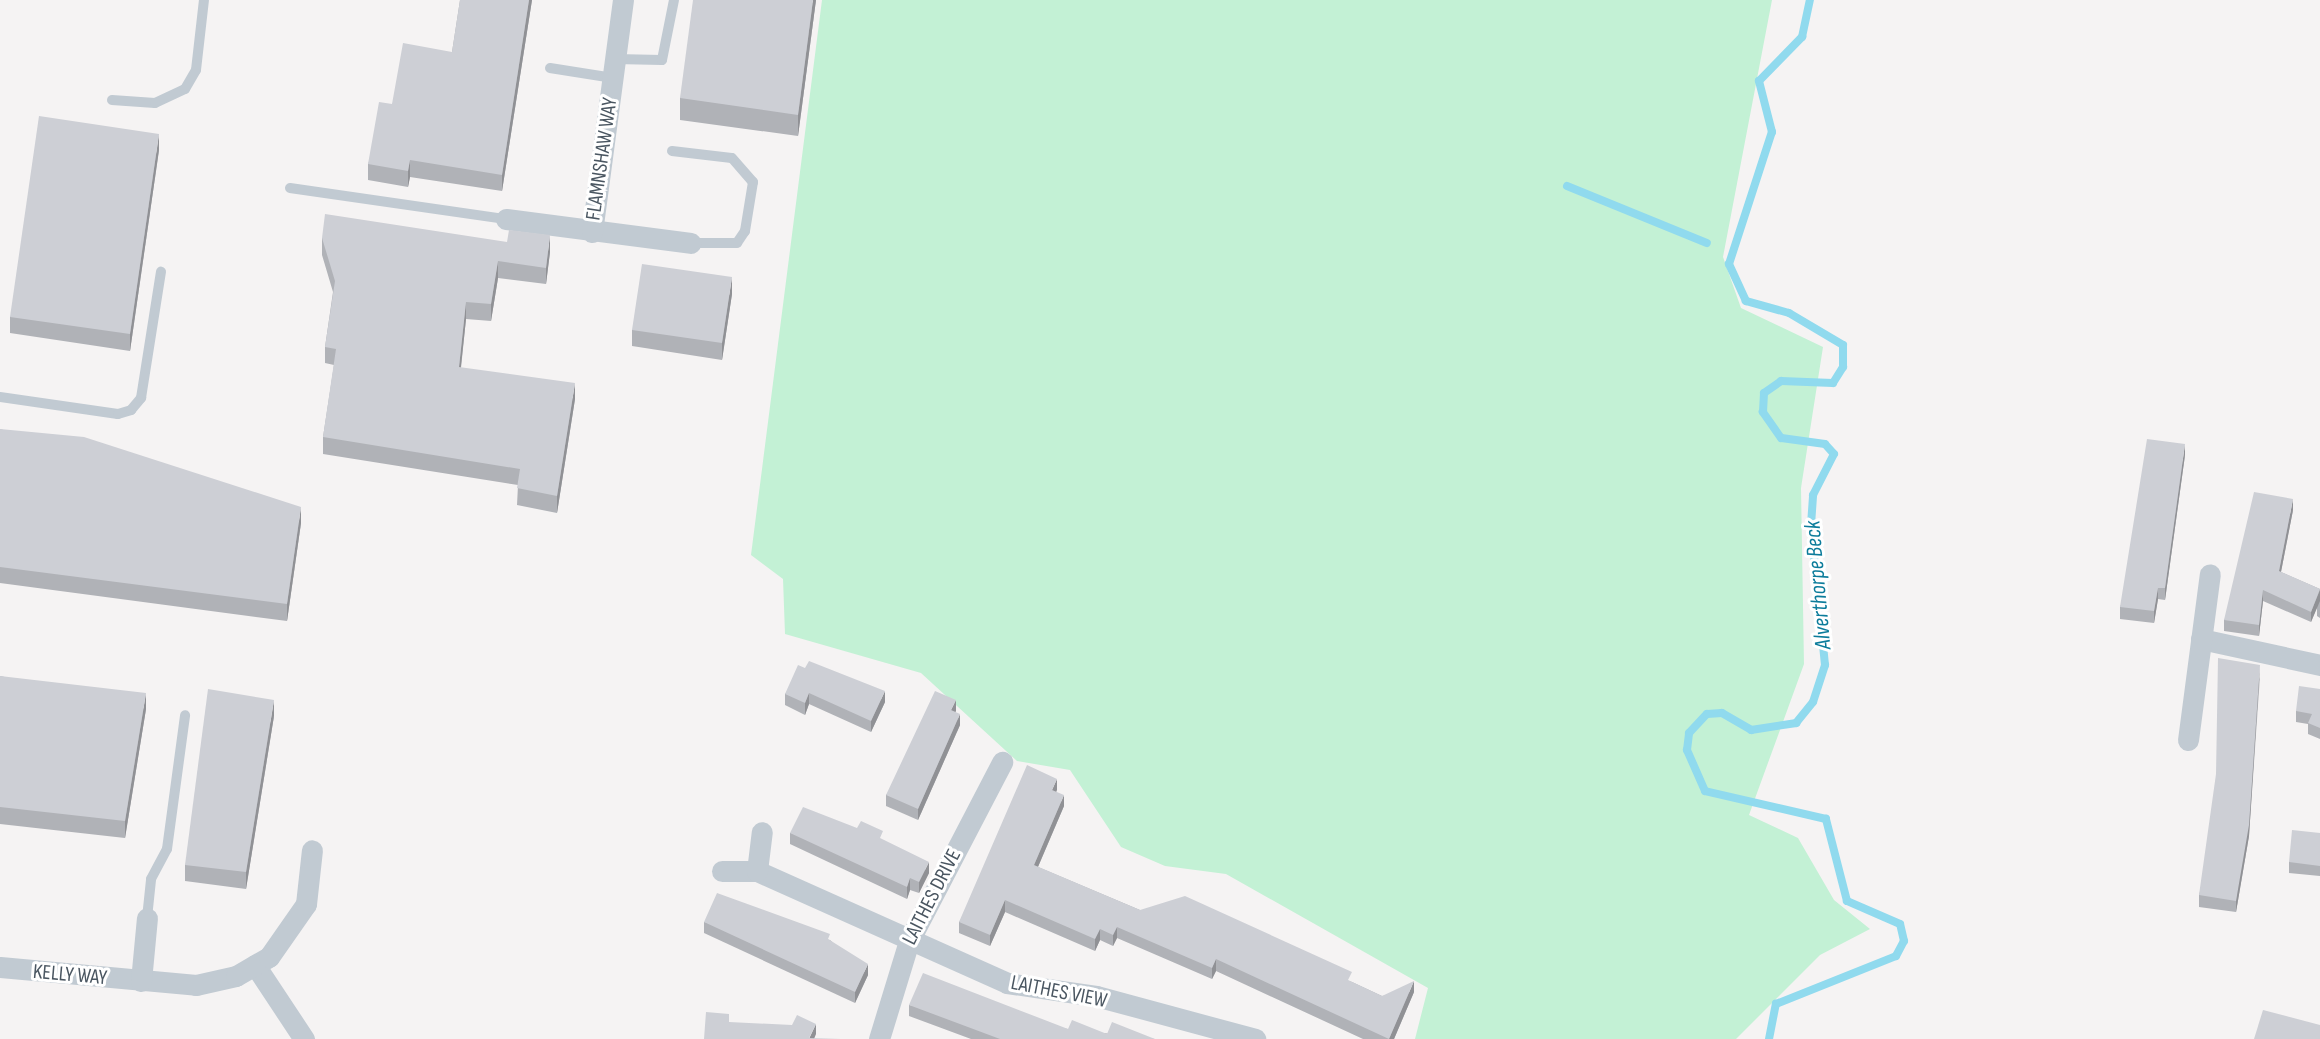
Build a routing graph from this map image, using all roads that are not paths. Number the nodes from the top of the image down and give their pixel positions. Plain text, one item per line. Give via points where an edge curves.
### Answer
1 (204, 0) edge
2 (624, 0) edge
3 (674, 0) edge
4 (550, 68) dead end
5 (614, 69) junction
6 (112, 100) dead end
7 (672, 151) dead end
8 (290, 188) dead end
9 (506, 219) joint
10 (592, 232) junction
11 (690, 243) joint
12 (161, 272) dead end
13 (0, 397) edge
14 (2210, 574) dead end
15 (2201, 639) junction
16 (2320, 664) edge
17 (185, 715) dead end
18 (2188, 740) dead end
19 (1002, 762) dead end
20 (762, 832) dead end
21 (312, 850) dead end
22 (722, 871) dead end
23 (757, 871) junction
24 (147, 918) joint
25 (909, 941) junction
26 (255, 965) junction
27 (0, 967) edge
28 (141, 981) junction
29 (304, 1039) edge
30 (879, 1039) edge
31 (1255, 1039) edge

1 - 6 lane via 196,70 185,89 155,103
2 - 5 street, FLAMNSHAW WAY
3 - 5 lane via 662,60
4 - 5 lane
5 - 10 street, FLAMNSHAW WAY
7 - 11 lane via 732,158 753,182 745,231 737,243
8 - 9 lane
9 - 10 street, FLAMNSHAW WAY
10 - 11 street
12 - 13 lane via 141,398 131,410 118,414
14 - 15 street
15 - 16 street
15 - 18 street
17 - 24 lane via 167,849 151,879
19 - 25 street, LAITHES DRIVE
20 - 23 street
21 - 26 street, KELLY WAY via 306,904 269,957
22 - 23 street
23 - 25 street, LAITHES VIEW
24 - 28 street
25 - 30 street, LAITHES DRIVE
25 - 31 street, LAITHES VIEW via 1007,983 1096,996
26 - 28 street, KELLY WAY via 196,985
26 - 29 street
27 - 28 street, KELLY WAY

